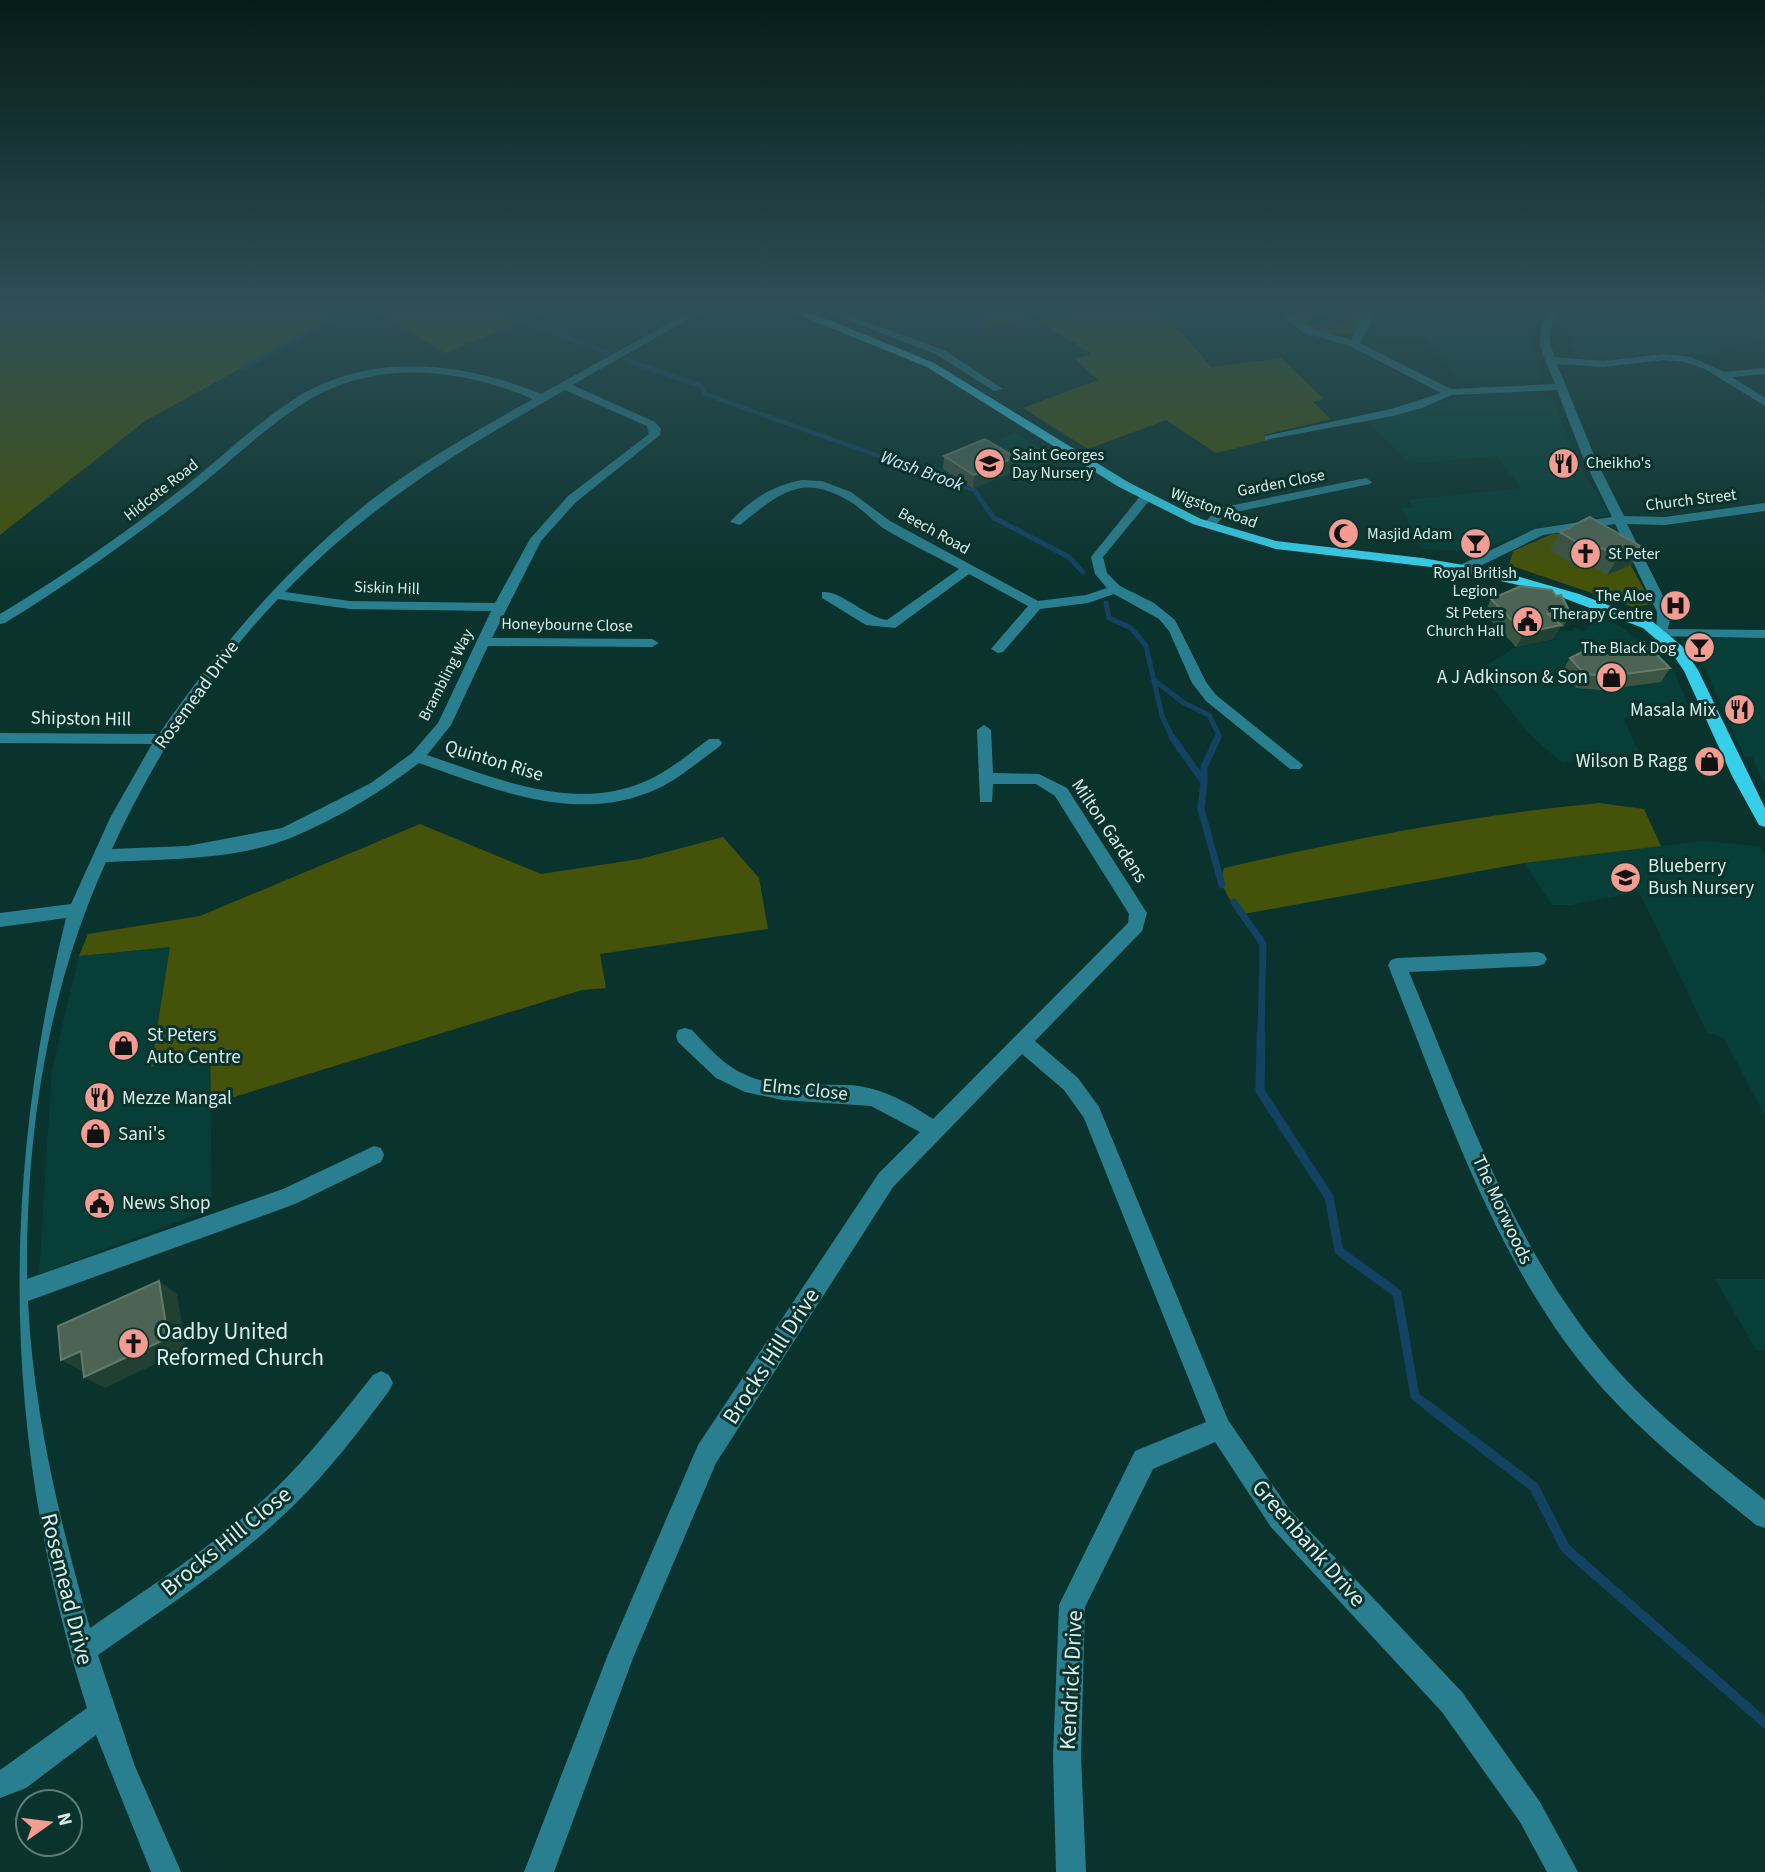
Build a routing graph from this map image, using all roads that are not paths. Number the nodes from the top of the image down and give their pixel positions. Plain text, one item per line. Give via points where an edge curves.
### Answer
1 (306, 398) edge
2 (593, 398) edge
3 (985, 398) edge
4 (1443, 398) edge
5 (1565, 398) edge
6 (543, 399) edge
7 (1269, 438) dead end
8 (1366, 482) dead end
9 (1145, 498) junction
10 (1765, 507) edge
11 (1621, 520) junction
12 (736, 522) dead end
13 (1208, 526) junction
14 (1465, 568) junction
15 (967, 569) junction
16 (1115, 589) junction
17 (275, 595) junction
18 (827, 595) dead end
19 (1036, 605) junction
20 (499, 607) junction
21 (0, 620) edge
22 (1661, 633) junction
23 (1765, 634) edge
24 (482, 642) junction
25 (652, 643) dead end
26 (998, 649) dead end
27 (984, 730) dead end
28 (0, 737) edge
29 (162, 739) junction
30 (714, 743) dead end
31 (417, 757) junction
32 (1295, 765) dead end
33 (986, 778) junction
34 (986, 798) dead end
35 (1765, 821) edge
36 (100, 856) junction
37 (77, 910) junction
38 (0, 919) edge
39 (1136, 926) joint
40 (1538, 959) dead end
41 (685, 1036) dead end
42 (1023, 1043) junction
43 (933, 1130) junction
44 (374, 1155) dead end
45 (16, 1294) junction
46 (381, 1383) dead end
47 (1220, 1428) junction
48 (1765, 1516) edge
49 (82, 1650) junction
50 (101, 1714) junction
51 (0, 1784) edge
52 (166, 1872) edge
53 (539, 1872) edge
54 (1071, 1872) edge
55 (1563, 1872) edge

1 - 21 street, Hidcote Road via 134,532
2 - 20 street, Brambling Way via 651,424 654,435 554,516 520,565
3 - 9 main road, Wigston Road
4 - 7 street
5 - 11 street
6 - 17 street, Rosemead Drive via 373,504
8 - 13 street, Garden Close via 1228,510
9 - 13 main road, Wigston Road
9 - 16 street via 1097,557 1101,574
10 - 11 street, Church Street via 1665,520
11 - 14 street, Church Street via 1539,532
11 - 22 street via 1664,612
12 - 15 street, Beech Road via 770,494 811,483 827,484 866,506 886,524
13 - 14 main road, Wigston Road via 1305,552
14 - 22 main road, Wigston Road via 1582,599
15 - 18 street via 890,625 871,622
15 - 19 street, Beech Road
16 - 19 street via 1088,599
16 - 32 street via 1165,617 1210,697
17 - 20 street, Siskin Hill via 350,605
17 - 29 street, Rosemead Drive via 203,680
19 - 26 street
20 - 24 street, Brambling Way
22 - 23 street
22 - 35 main road via 1698,684 1745,790
24 - 25 street, Honeybourne Close
24 - 31 street, Brambling Way via 444,725
27 - 33 street
28 - 29 street, Shipston Hill
29 - 36 street, Rosemead Drive
30 - 31 street, Quinton Rise via 652,784 601,799 532,796
31 - 36 street, Brambling Way via 377,788 287,833 187,852
33 - 34 street
33 - 39 street, Milton Gardens via 1039,779 1061,792 1138,913
36 - 37 street, Rosemead Drive
37 - 38 street
37 - 45 street, Rosemead Drive via 37,1045 19,1172
39 - 42 street, Brocks Hill Drive
40 - 48 street, The Morwoods via 1396,965 1525,1263 1567,1325 1629,1398 1699,1464
41 - 43 street, Elms Close via 715,1066 740,1082 863,1095 890,1103
42 - 43 street, Brocks Hill Drive
42 - 47 street, Greenbank Drive via 1071,1084 1092,1113
43 - 53 street, Brocks Hill Drive via 886,1180 707,1454 620,1657
44 - 45 street via 288,1197
45 - 49 street, Rosemead Drive via 44,1497
46 - 49 street, Brocks Hill Close via 331,1447 269,1512
47 - 54 street, Kendrick Drive via 1144,1460 1072,1605
47 - 55 street, Greenbank Drive via 1280,1518 1452,1702 1530,1812
49 - 50 street, Rosemead Drive
50 - 51 street via 16,1778
50 - 52 street, Rosemead Drive

